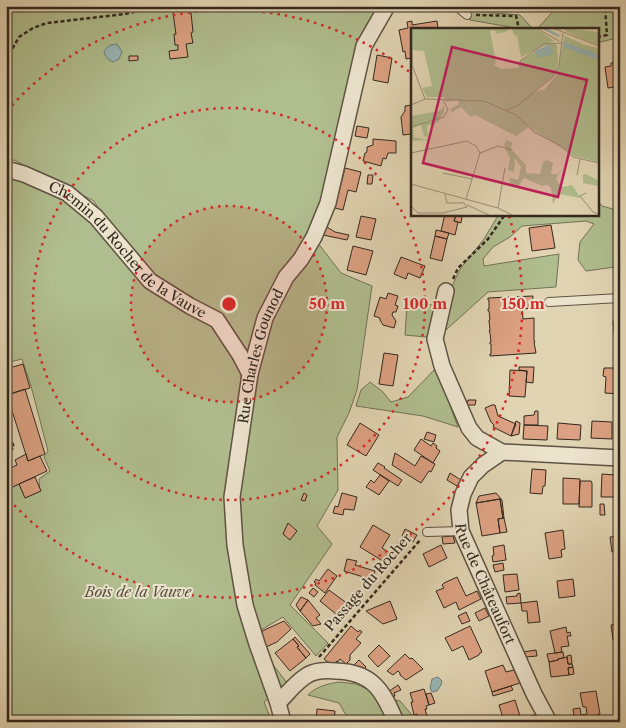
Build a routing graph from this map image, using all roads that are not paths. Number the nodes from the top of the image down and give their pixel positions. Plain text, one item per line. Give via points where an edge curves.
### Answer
1 (387, 6) edge
2 (456, 6) edge
3 (468, 15) road end
4 (6, 169) edge
5 (446, 291) road end
6 (620, 298) edge
7 (549, 302) dead end
8 (250, 374) junction
9 (502, 452) junction
10 (620, 458) edge
11 (461, 531) junction
12 (427, 532) road end
13 (278, 703) junction
14 (283, 722) edge
15 (396, 722) edge
16 (550, 722) edge

1 - 8 street, Rue Charles Gounod via 364,46 328,203 314,237 286,277 265,318
2 - 3 lane
4 - 8 street, Chemin du Rocher de la Vauve via 67,193 96,217 150,281 217,320
5 - 9 street via 435,339 442,366 469,428 478,438
6 - 7 lane
8 - 13 street, Rue Charles Gounod via 232,497 236,545 245,605
9 - 10 street
9 - 11 street, Rue de Châteaufort via 471,477 459,510
11 - 12 lane, Passage du Rocher
11 - 16 street, Rue de Châteaufort via 534,694
13 - 14 street, Rue Charles Gounod
13 - 15 street via 307,675 321,670 350,671 367,678 378,688

